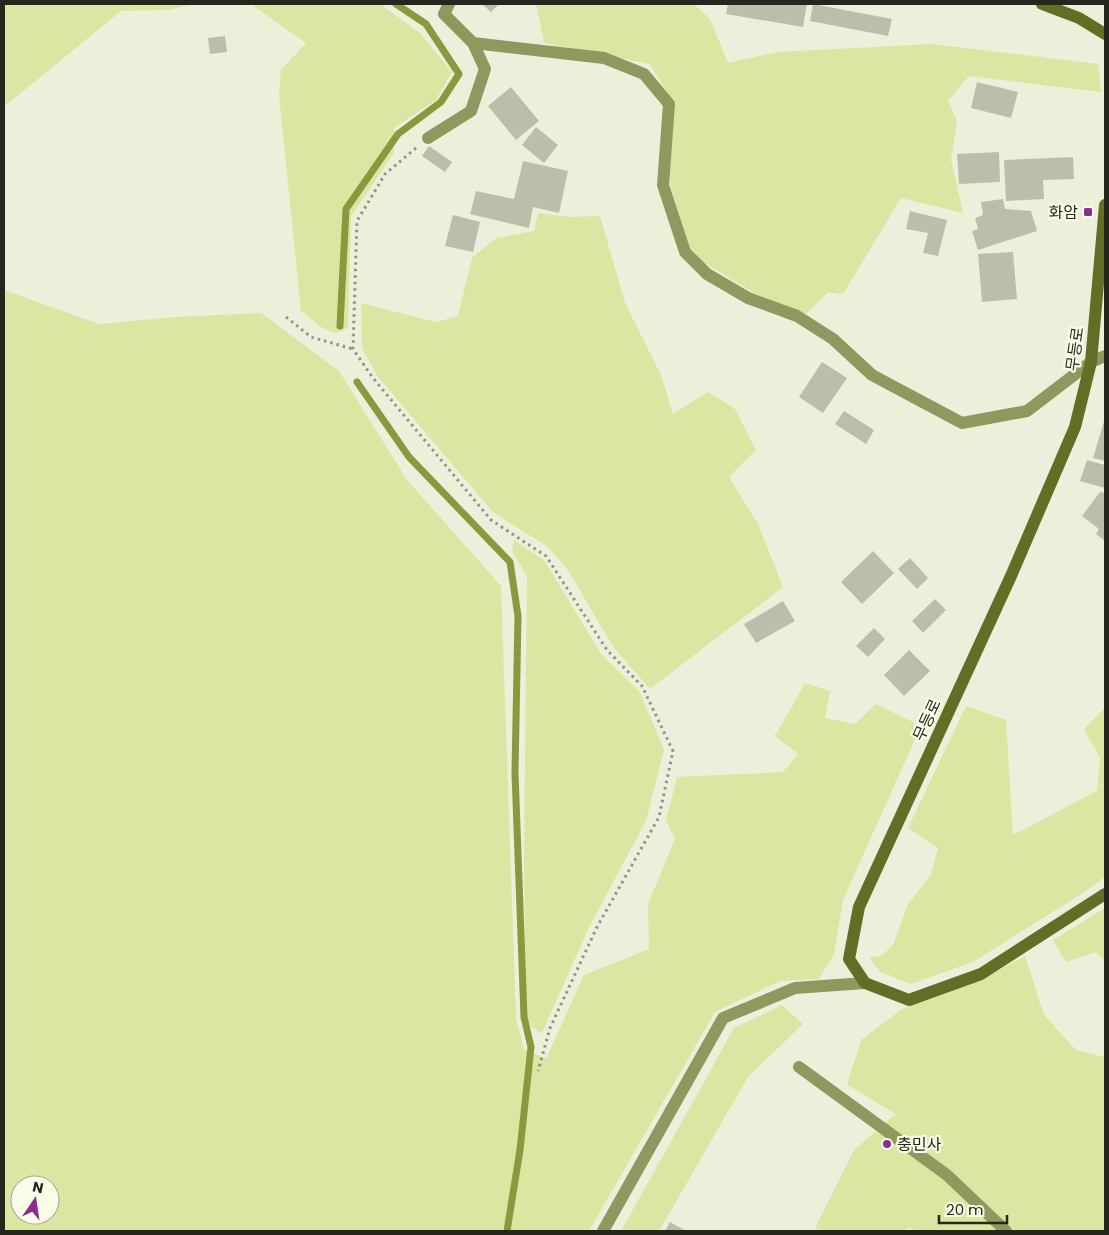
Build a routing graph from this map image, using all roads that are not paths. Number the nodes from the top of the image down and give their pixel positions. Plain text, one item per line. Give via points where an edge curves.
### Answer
1 (449, 4) edge
2 (1042, 4) edge
3 (1105, 34) edge
4 (473, 43) junction
5 (428, 138) road end
6 (1105, 205) edge
7 (1105, 356) edge
8 (1091, 362) junction
9 (1105, 894) edge
10 (865, 983) junction
11 (800, 1067) dead end
12 (603, 1231) edge
13 (1006, 1231) edge

1 - 4 lane via 444,14
2 - 3 main road via 1079,18
4 - 5 lane via 485,69 471,111
4 - 8 lane via 604,58 644,74 669,104 663,185 685,252 707,274 748,298 798,316 833,339 872,375 962,423 1027,411
6 - 8 main road, 무등로
7 - 8 lane
8 - 10 main road, 무등로 via 1068,445 859,907 849,959
9 - 10 main road via 972,977 909,1000
10 - 12 lane via 795,988 723,1018
11 - 13 lane via 947,1175

